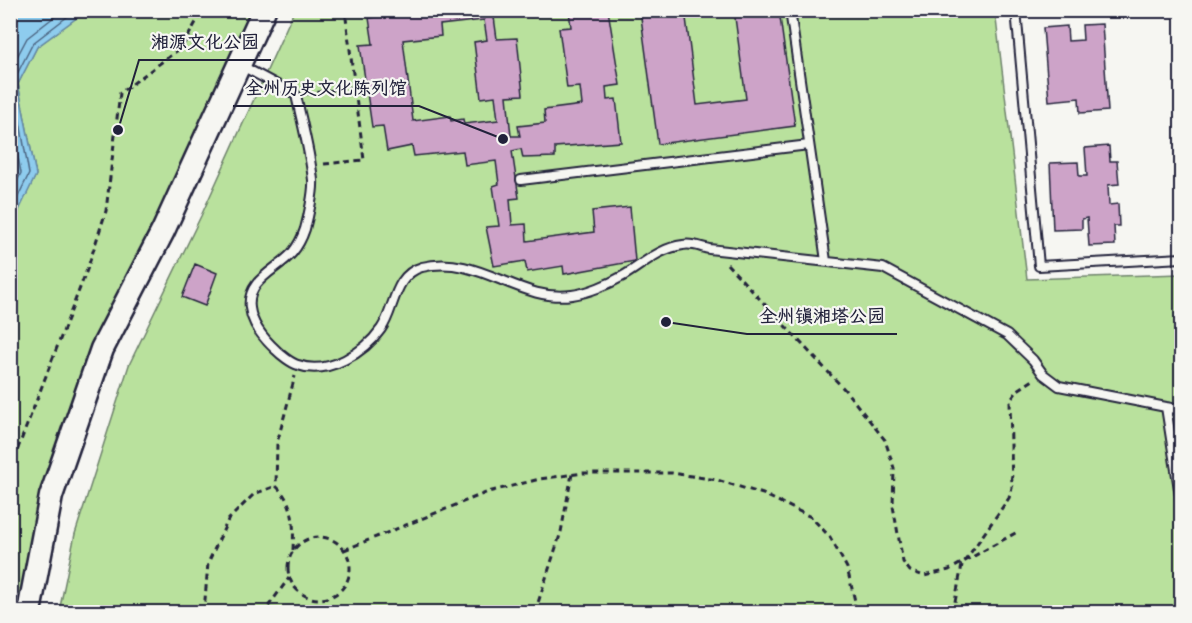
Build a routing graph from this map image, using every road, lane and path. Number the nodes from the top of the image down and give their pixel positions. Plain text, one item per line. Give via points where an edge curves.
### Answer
1 (204, 10) edge
2 (264, 10) edge
3 (345, 10) edge
4 (790, 10) edge
5 (1016, 10) edge
6 (239, 65) junction
7 (355, 87) junction
8 (296, 95) junction
9 (809, 145) junction
10 (310, 166) junction
11 (521, 180) dead end
12 (714, 250) junction
13 (1182, 258) edge
14 (825, 261) junction
15 (298, 365) junction
16 (1043, 374) junction
17 (1166, 407) junction
18 (1182, 410) edge
19 (10, 469) edge
20 (572, 474) junction
21 (276, 486) junction
22 (1182, 508) edge
23 (1019, 531) dead end
24 (293, 550) junction
25 (344, 550) junction
26 (962, 565) junction
27 (290, 578) junction
28 (29, 612) edge
29 (204, 612) edge
30 (260, 612) edge
31 (535, 612) edge
32 (854, 612) edge
33 (953, 612) edge

1 - 19 path via 182,48 120,93 106,212
2 - 6 main road
3 - 7 path
4 - 9 lane
5 - 13 lane via 1039,266
6 - 8 lane
6 - 28 main road via 163,231 102,350 51,496
7 - 8 path
7 - 10 path via 364,160
8 - 10 lane
9 - 11 lane
9 - 14 lane
10 - 15 lane via 313,182 302,237 290,255 258,281 250,303 261,333 277,352
12 - 14 lane
12 - 15 lane via 692,244 671,248 621,277 579,294 561,296 528,291 471,267 420,268 402,281 383,327 363,348 328,366
12 - 26 path via 845,390 885,441 894,468 892,506 903,562 910,571 924,576
14 - 16 lane via 883,268 1007,335
15 - 21 path via 277,443
16 - 17 lane via 1059,386
16 - 26 path via 1018,390 1010,401 1012,488
17 - 18 lane
17 - 22 lane
20 - 25 path via 488,492
20 - 31 path via 561,532
20 - 32 path via 672,473 717,480 763,494 811,517 830,537 847,568
21 - 24 path via 292,509
21 - 29 path via 254,494 228,520 208,562
23 - 26 path
24 - 25 path via 316,537 332,540
24 - 27 path via 288,563
25 - 27 path via 349,560 349,576 334,595 310,598 297,591
26 - 33 path
27 - 30 path

